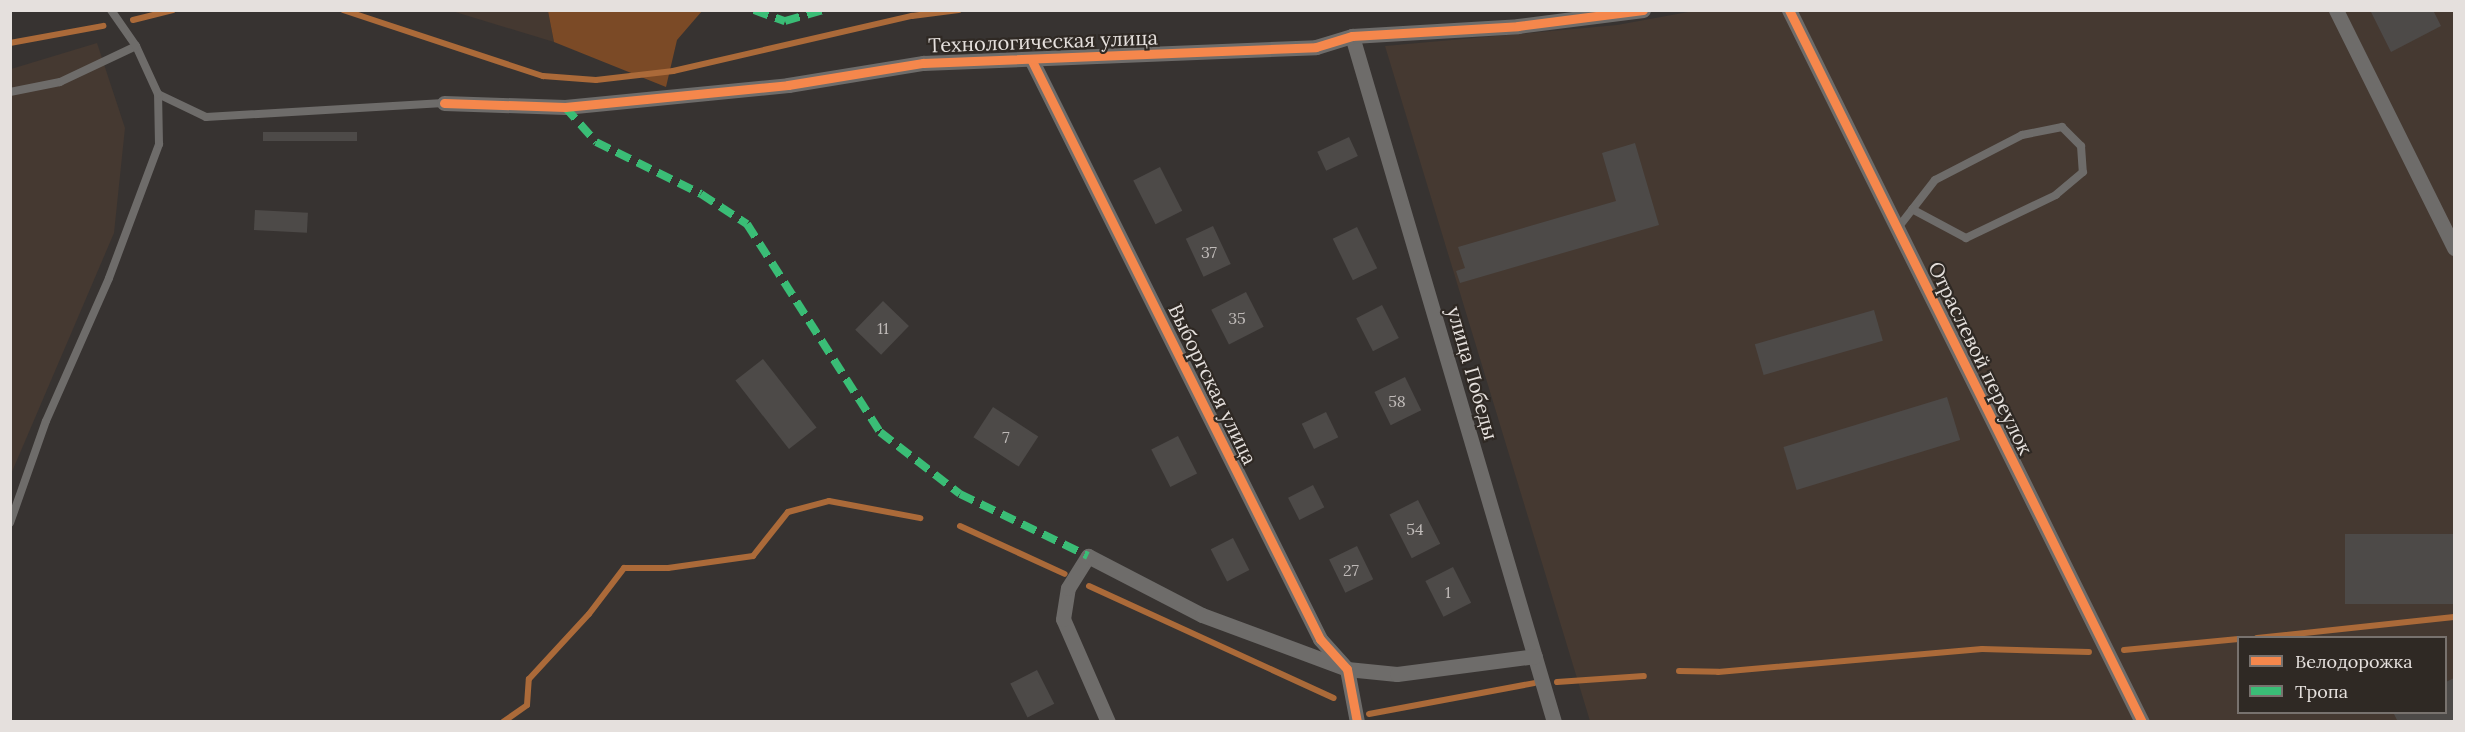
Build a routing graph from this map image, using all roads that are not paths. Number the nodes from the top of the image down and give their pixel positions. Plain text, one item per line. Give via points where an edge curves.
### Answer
1 (111, 10) edge
2 (1643, 10) edge
3 (1789, 10) edge
4 (2336, 10) edge
5 (1352, 36) junction
6 (136, 46) junction
7 (1032, 61) junction
8 (10, 92) edge
9 (158, 94) junction
10 (444, 103) joint
11 (1912, 209) junction
12 (1897, 229) junction
13 (2454, 248) edge
14 (10, 524) edge
15 (1534, 656) junction
16 (1347, 669) junction
17 (1108, 722) edge
18 (1357, 722) edge
19 (1554, 722) edge
20 (2142, 722) edge

1 - 6 lane
2 - 5 street, Технологическая улица via 1518,26
3 - 12 street, Отраслевой переулок
4 - 13 street
5 - 7 street, Технологическая улица via 1317,47
5 - 15 street, улица Победы
6 - 8 lane via 60,82
6 - 9 lane
7 - 10 street, Технологическая улица via 923,63 788,85 564,107
7 - 16 street, Выборгская улица via 1320,639
9 - 10 lane via 206,117
9 - 14 lane via 159,144 109,278 46,421
11 - 11 lane via 1966,238 2056,195 2083,172 2081,147 2062,127 2022,135 1935,180
11 - 12 lane
12 - 20 street, Отраслевой переулок
15 - 16 street via 1397,674
15 - 19 street, улица Победы
16 - 17 street via 1202,615 1088,556 1068,588 1063,619
16 - 18 street

